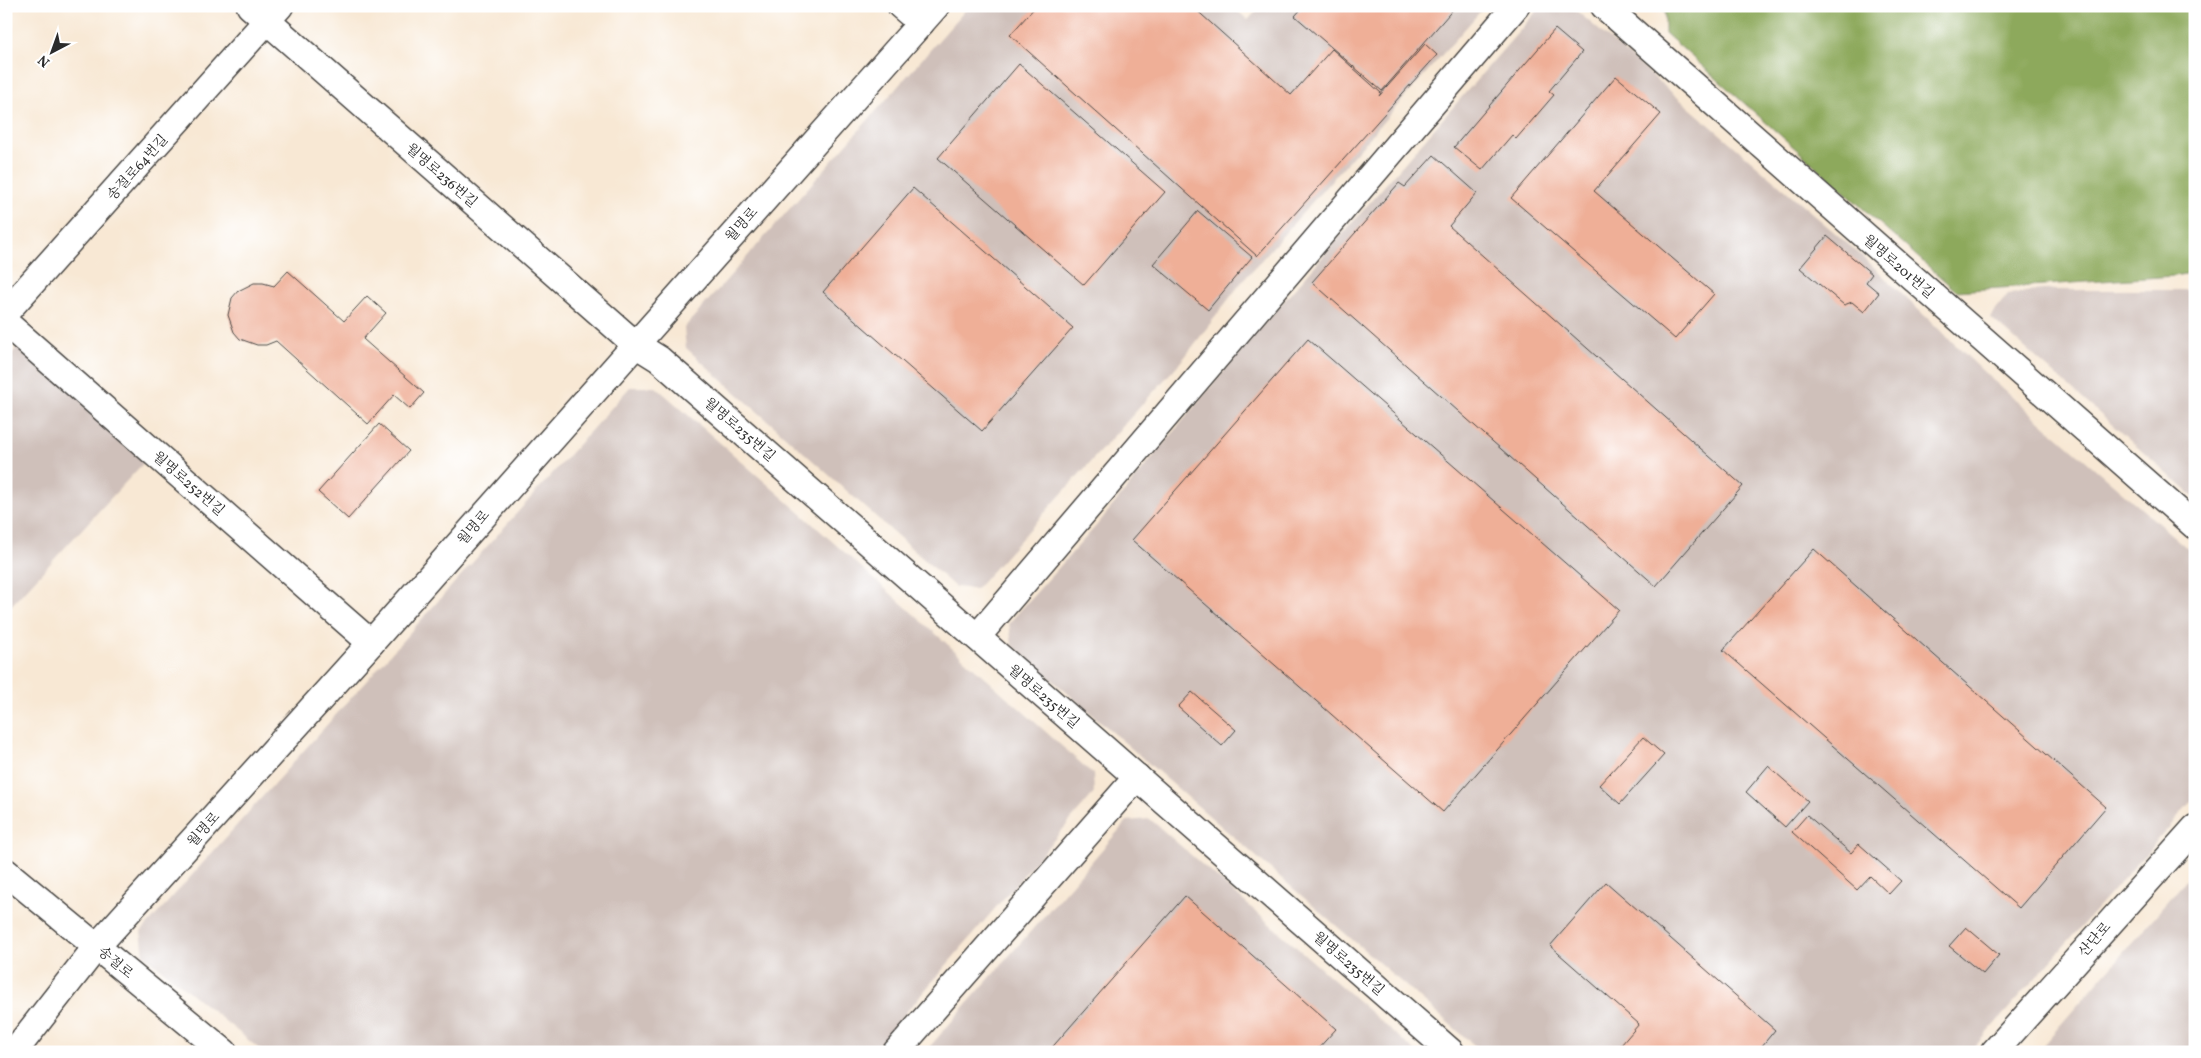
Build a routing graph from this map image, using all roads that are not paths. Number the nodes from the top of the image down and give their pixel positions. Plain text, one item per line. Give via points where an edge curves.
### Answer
1 (901, 6) edge
2 (1516, 6) edge
3 (1604, 6) edge
4 (266, 11) edge
5 (928, 15) edge
6 (6, 312) edge
7 (6, 323) edge
8 (635, 344) junction
9 (2195, 526) edge
10 (977, 637) junction
11 (371, 643) junction
12 (1137, 777) junction
13 (2195, 828) edge
14 (6, 872) edge
15 (97, 946) junction
16 (14, 1052) edge
17 (224, 1052) edge
18 (896, 1052) edge
19 (1451, 1052) edge
20 (1994, 1052) edge

1 - 5 street
2 - 10 street
3 - 9 street, 월명로201번길
4 - 6 street, 송절로64번길
4 - 8 street, 월명로236번길
5 - 8 street, 월명로
7 - 11 street, 월명로252번길
8 - 10 street, 월명로235번길 via 659,360
8 - 11 street, 월명로
10 - 12 street, 월명로235번길
11 - 15 street, 월명로
12 - 18 street
12 - 19 street, 월명로235번길
13 - 20 street, 산단로
14 - 15 street, 송절로
15 - 16 street, 월명로
15 - 17 street, 송절로

